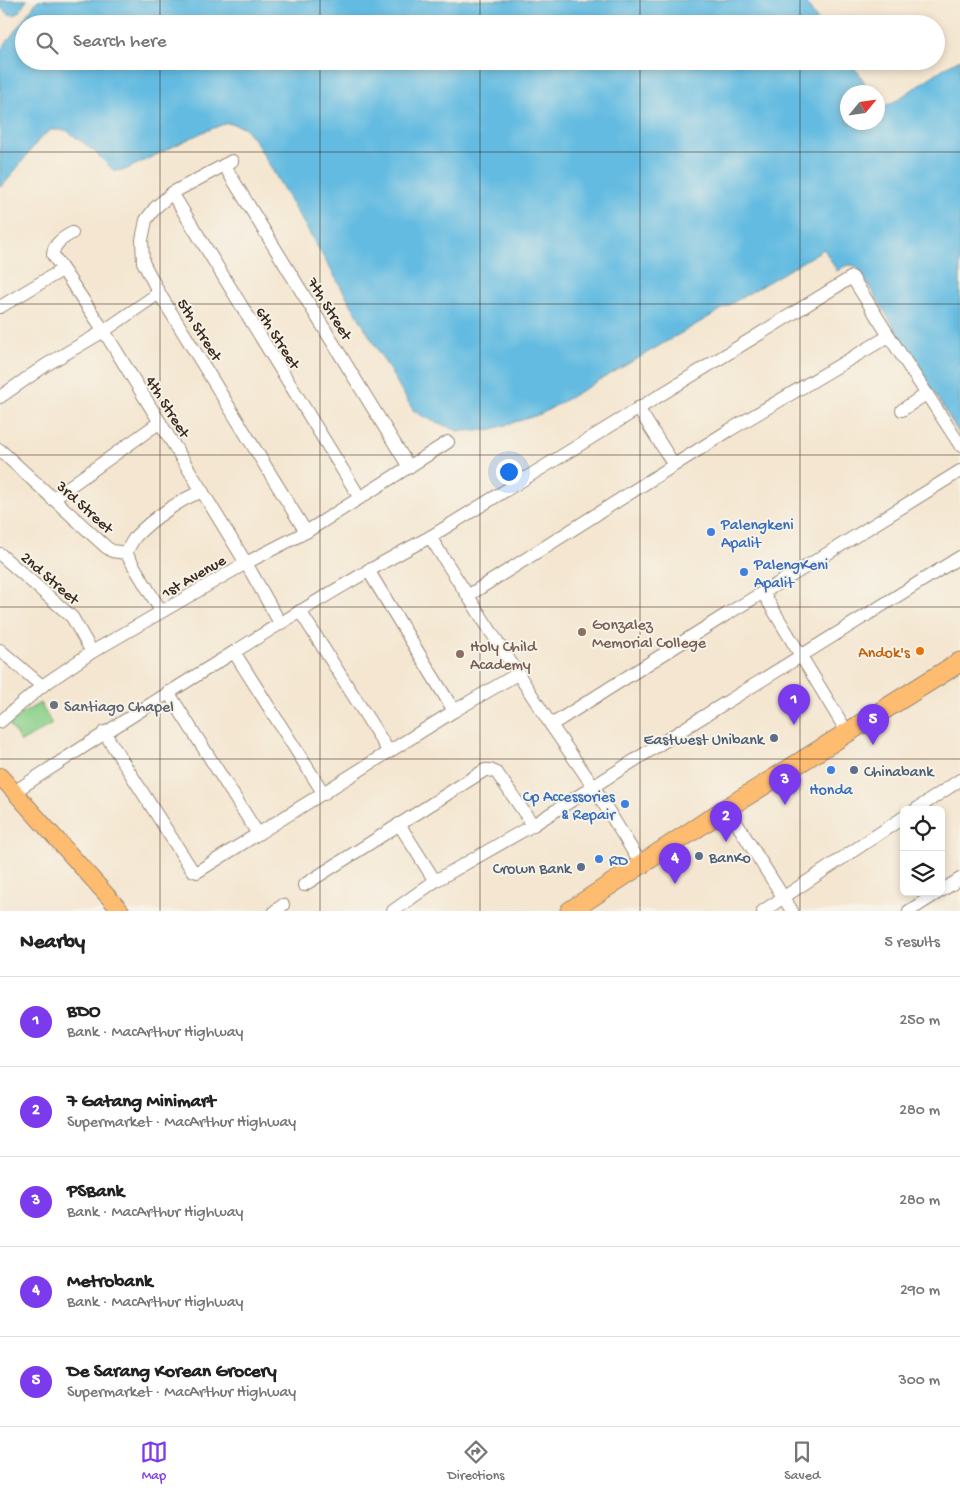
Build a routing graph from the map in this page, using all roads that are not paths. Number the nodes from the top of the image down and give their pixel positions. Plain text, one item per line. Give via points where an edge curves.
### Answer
1 (228, 163) joint
2 (172, 193) junction
3 (72, 233) dead end
4 (62, 270) junction
5 (159, 293) junction
6 (0, 307) edge
7 (104, 331) junction
8 (889, 336) junction
9 (926, 394) junction
10 (0, 397) edge
11 (638, 408) junction
12 (902, 410) dead end
13 (160, 422) junction
14 (448, 442) dead end
15 (960, 444) edge
16 (0, 450) edge
17 (674, 465) junction
18 (410, 467) junction
19 (960, 471) edge
20 (203, 492) junction
21 (360, 498) junction
22 (52, 499) junction
23 (306, 532) junction
24 (430, 537) junction
25 (126, 553) junction
26 (0, 554) edge
27 (960, 557) edge
28 (246, 562) junction
29 (368, 570) junction
30 (762, 592) junction
31 (469, 595) junction
32 (162, 611) junction
33 (300, 611) junction
34 (280, 623) junction
35 (0, 650) edge
36 (92, 652) junction
37 (234, 652) junction
38 (801, 656) junction
39 (960, 662) edge
40 (519, 672) junction
41 (42, 686) junction
42 (168, 692) junction
43 (454, 711) junction
44 (0, 722) edge
45 (551, 725) junction
46 (104, 732) junction
47 (847, 732) junction
48 (389, 752) junction
49 (0, 776) edge
50 (960, 780) edge
51 (593, 786) junction
52 (14, 792) junction
53 (324, 794) junction
54 (921, 806) edge
55 (727, 808) junction
56 (900, 820) edge
57 (399, 824) junction
58 (533, 825) junction
59 (258, 834) junction
60 (641, 864) junction
61 (960, 879) edge
62 (435, 881) junction
63 (304, 886) dead end
64 (945, 888) edge
65 (932, 896) edge
66 (783, 898) junction
67 (121, 911) edge
68 (393, 911) edge
69 (570, 911) edge
70 (763, 911) edge
71 (792, 911) edge
72 (909, 911) edge

1 - 2 street, 5th Street
1 - 18 street, 7th Street
2 - 5 street, 5th Street via 146,220 142,240 143,262
2 - 21 street, 6th Street
3 - 4 street, 4th Street via 61,240 53,252
4 - 6 street
4 - 7 street, 4th Street
5 - 7 street
5 - 23 street, 5th Street
7 - 10 street via 46,364
7 - 13 street, 4th Street
8 - 9 street
8 - 11 street via 852,277
8 - 17 street
9 - 12 street
9 - 15 street
11 - 17 street
11 - 24 street
13 - 20 street, 4th Street
13 - 22 street
14 - 18 street, 1st Avenue
16 - 22 street, 3rd Street
17 - 31 street
18 - 21 street, 1st Avenue
19 - 30 street
20 - 25 street via 187,498 145,528
20 - 28 street, 4th Street
21 - 23 street, 1st Avenue
22 - 25 street, 3rd Street via 106,547
23 - 28 street, 1st Avenue
24 - 29 street
24 - 31 street
25 - 32 street
26 - 36 street, 2nd Street via 72,617
27 - 38 street
28 - 32 street, 1st Avenue
28 - 34 street, 4th Street
29 - 33 street
29 - 43 street
30 - 38 street
30 - 45 street
31 - 40 street
32 - 36 street, 1st Avenue
33 - 34 street
33 - 48 street
34 - 37 street
35 - 41 street
36 - 41 street, 1st Avenue
37 - 42 street
37 - 53 street
38 - 47 street
38 - 51 street
39 - 47 highway
40 - 43 street
40 - 45 street
41 - 44 street, 1st Avenue
42 - 46 street
42 - 59 street
43 - 48 street
45 - 51 street
46 - 52 street
46 - 59 street via 192,870 197,872
47 - 55 highway
48 - 53 street
49 - 52 main road
50 - 54 street
51 - 58 street
51 - 60 street
52 - 67 main road
53 - 59 street
55 - 60 highway
55 - 66 street
56 - 66 street
57 - 58 street via 485,770 490,770 496,773
57 - 62 street
57 - 63 street
58 - 62 street
60 - 69 highway
61 - 64 street
62 - 68 street
65 - 72 street
66 - 70 street
66 - 71 street

